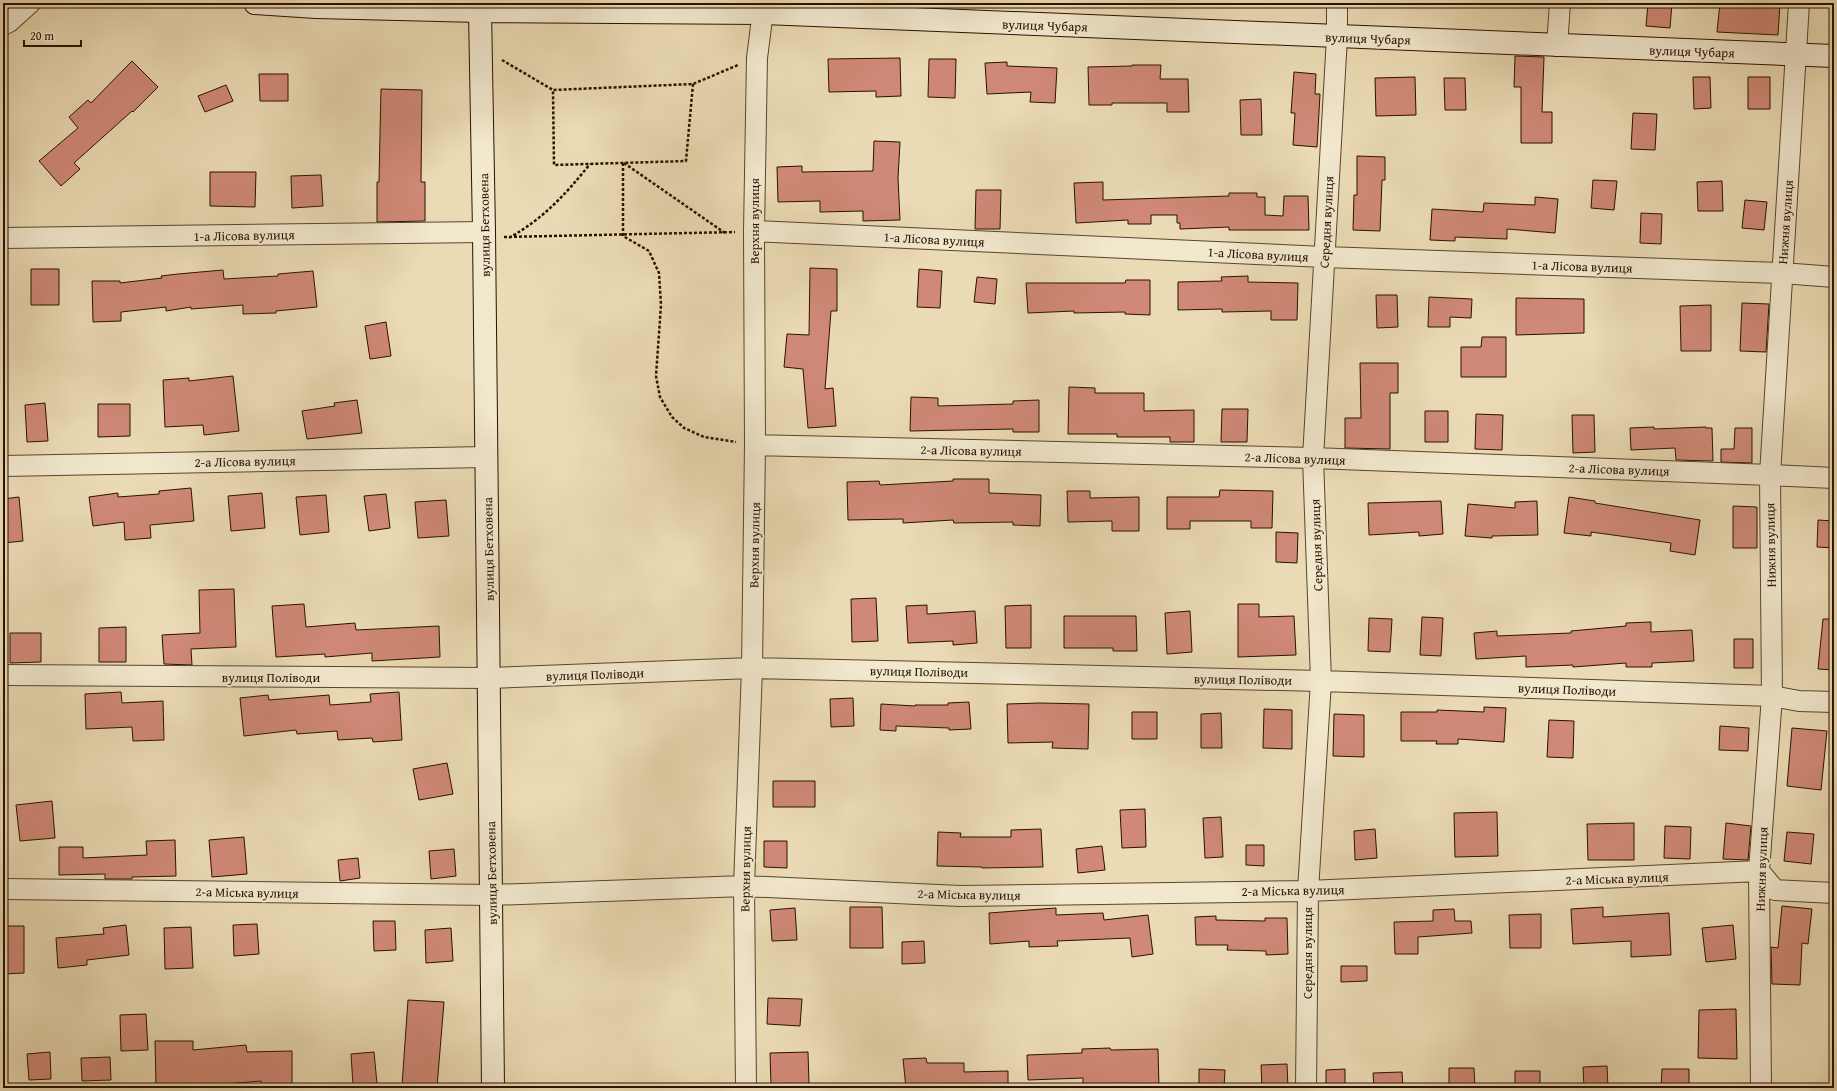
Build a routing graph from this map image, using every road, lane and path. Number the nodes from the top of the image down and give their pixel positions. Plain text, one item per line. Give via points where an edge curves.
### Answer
1 (30, 3) edge
2 (255, 3) edge
3 (1337, 3) edge
4 (1560, 3) edge
5 (1799, 3) edge
6 (764, 8) edge
7 (480, 11) junction
8 (3, 25) edge
9 (1337, 37) junction
10 (1557, 46) junction
11 (482, 48) junction
12 (1797, 55) junction
13 (1834, 56) edge
14 (757, 58) junction
15 (693, 84) junction
16 (553, 90) junction
17 (623, 163) junction
18 (591, 164) junction
19 (754, 231) junction
20 (484, 232) junction
21 (726, 233) junction
22 (623, 236) junction
23 (3, 238) edge
24 (508, 238) junction
25 (1324, 257) junction
26 (1782, 273) junction
27 (1834, 277) edge
28 (755, 444) junction
29 (486, 457) junction
30 (1313, 458) junction
31 (3, 466) edge
32 (1770, 474) junction
33 (1834, 478) edge
34 (752, 668) junction
35 (3, 675) edge
36 (489, 678) junction
37 (1321, 681) junction
38 (1772, 696) junction
39 (1834, 702) edge
40 (1759, 872) junction
41 (744, 886) junction
42 (3, 889) edge
43 (1308, 891) junction
44 (1834, 893) edge
45 (491, 895) junction
46 (492, 1088) edge
47 (746, 1088) edge
48 (1306, 1088) edge
49 (1761, 1088) edge

1 - 8 street
2 - 7 street, вулиця Чубаря
3 - 9 street, Середня вулиця
4 - 10 street
5 - 12 street, Нижня вулиця
6 - 7 street, вулиця Чубаря
6 - 9 street, вулиця Чубаря
6 - 14 street, Верхня вулиця
7 - 11 street, вулиця Бетховена
9 - 10 street, вулиця Чубаря
9 - 25 street, Середня вулиця
10 - 12 street, вулиця Чубаря
11 - 16 path
11 - 20 street, вулиця Бетховена
12 - 13 street, вулиця Чубаря
12 - 26 street, Нижня вулиця
14 - 15 path
14 - 19 street, Верхня вулиця
15 - 16 path
15 - 17 path via 686,161
16 - 18 path via 554,165
17 - 18 path
17 - 21 path
17 - 22 path
18 - 24 path via 562,197 531,225
19 - 21 path
19 - 25 street, 1-а Лісова вулиця
19 - 28 street, Верхня вулиця
20 - 23 street, 1-а Лісова вулиця
20 - 24 path
20 - 29 street, вулиця Бетховена
21 - 22 path
22 - 24 path
22 - 28 path via 649,251 659,273 661,305 656,376 660,398 672,417 684,428 704,437
25 - 26 street, 1-а Лісова вулиця
25 - 30 street, Середня вулиця
26 - 27 street, 1-а Лісова вулиця
26 - 32 street, Нижня вулиця
28 - 30 street, 2-а Лісова вулиця
28 - 34 street, Верхня вулиця
29 - 31 street, 2-а Лісова вулиця
29 - 36 street, вулиця Бетховена
30 - 32 street, 2-а Лісова вулиця
30 - 37 street, Середня вулиця
32 - 33 street, 2-а Лісова вулиця
32 - 38 street, Нижня вулиця
34 - 36 street, вулиця Поліводи
34 - 37 street, вулиця Поліводи
34 - 41 street, Верхня вулиця
35 - 36 street, вулиця Поліводи
36 - 45 street, вулиця Бетховена
37 - 38 street, вулиця Поліводи
37 - 43 street, Середня вулиця
38 - 39 street, вулиця Поліводи via 1799,701
38 - 40 street, Нижня вулиця
40 - 43 street, 2-а Міська вулиця
40 - 44 street via 1775,890
40 - 49 street, Нижня вулиця
41 - 43 street, 2-а Міська вулиця via 960,896
41 - 45 street, 2-а Міська вулиця
41 - 47 street, Верхня вулиця
42 - 45 street, 2-а Міська вулиця
43 - 48 street, Середня вулиця
45 - 46 street, вулиця Бетховена

